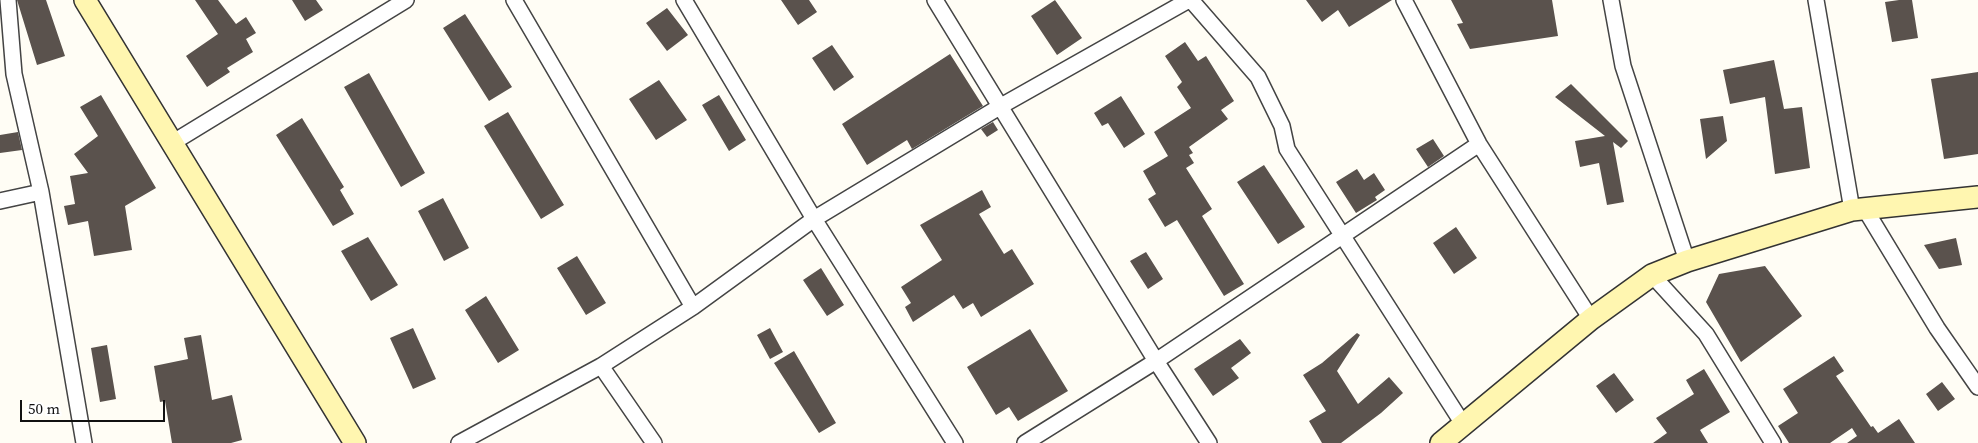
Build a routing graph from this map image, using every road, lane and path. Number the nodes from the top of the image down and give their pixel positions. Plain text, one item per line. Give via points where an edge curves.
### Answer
1 (8, 0) edge
2 (85, 0) edge
3 (406, 0) edge
4 (514, 0) edge
5 (684, 0) edge
6 (935, 0) edge
7 (1190, 0) edge
8 (1404, 0) edge
9 (1611, 0) edge
10 (1816, 0) edge
11 (1001, 106) junction
12 (172, 143) junction
13 (1479, 144) junction
14 (41, 192) junction
15 (1978, 196) edge
16 (0, 201) edge
17 (1858, 210) junction
18 (814, 219) junction
19 (1342, 237) junction
20 (1687, 261) junction
21 (1652, 275) junction
22 (694, 307) junction
23 (1591, 318) junction
24 (1156, 361) junction
25 (601, 366) junction
26 (1978, 387) edge
27 (1463, 424) junction
28 (84, 443) edge
29 (355, 443) edge
30 (459, 443) edge
31 (654, 443) edge
32 (955, 443) edge
33 (1025, 443) edge
34 (1209, 443) edge
35 (1441, 443) edge
36 (1773, 443) edge

1 - 14 street via 14,74
2 - 12 street
3 - 12 street
4 - 22 street
5 - 18 street
6 - 11 street
7 - 11 street
7 - 19 street via 1258,77 1282,126 1287,149
8 - 13 street
9 - 20 street via 1622,66
10 - 17 street
11 - 18 street
11 - 24 street
12 - 29 street
13 - 19 street
13 - 23 street
14 - 16 street
14 - 28 street
15 - 17 street
17 - 20 street
17 - 26 street
18 - 22 street
18 - 32 street
19 - 24 street
19 - 27 street
20 - 21 street
21 - 23 street
21 - 36 street via 1706,334
22 - 25 street
23 - 27 street
24 - 33 street
24 - 34 street
25 - 30 street
25 - 31 street
27 - 35 street

